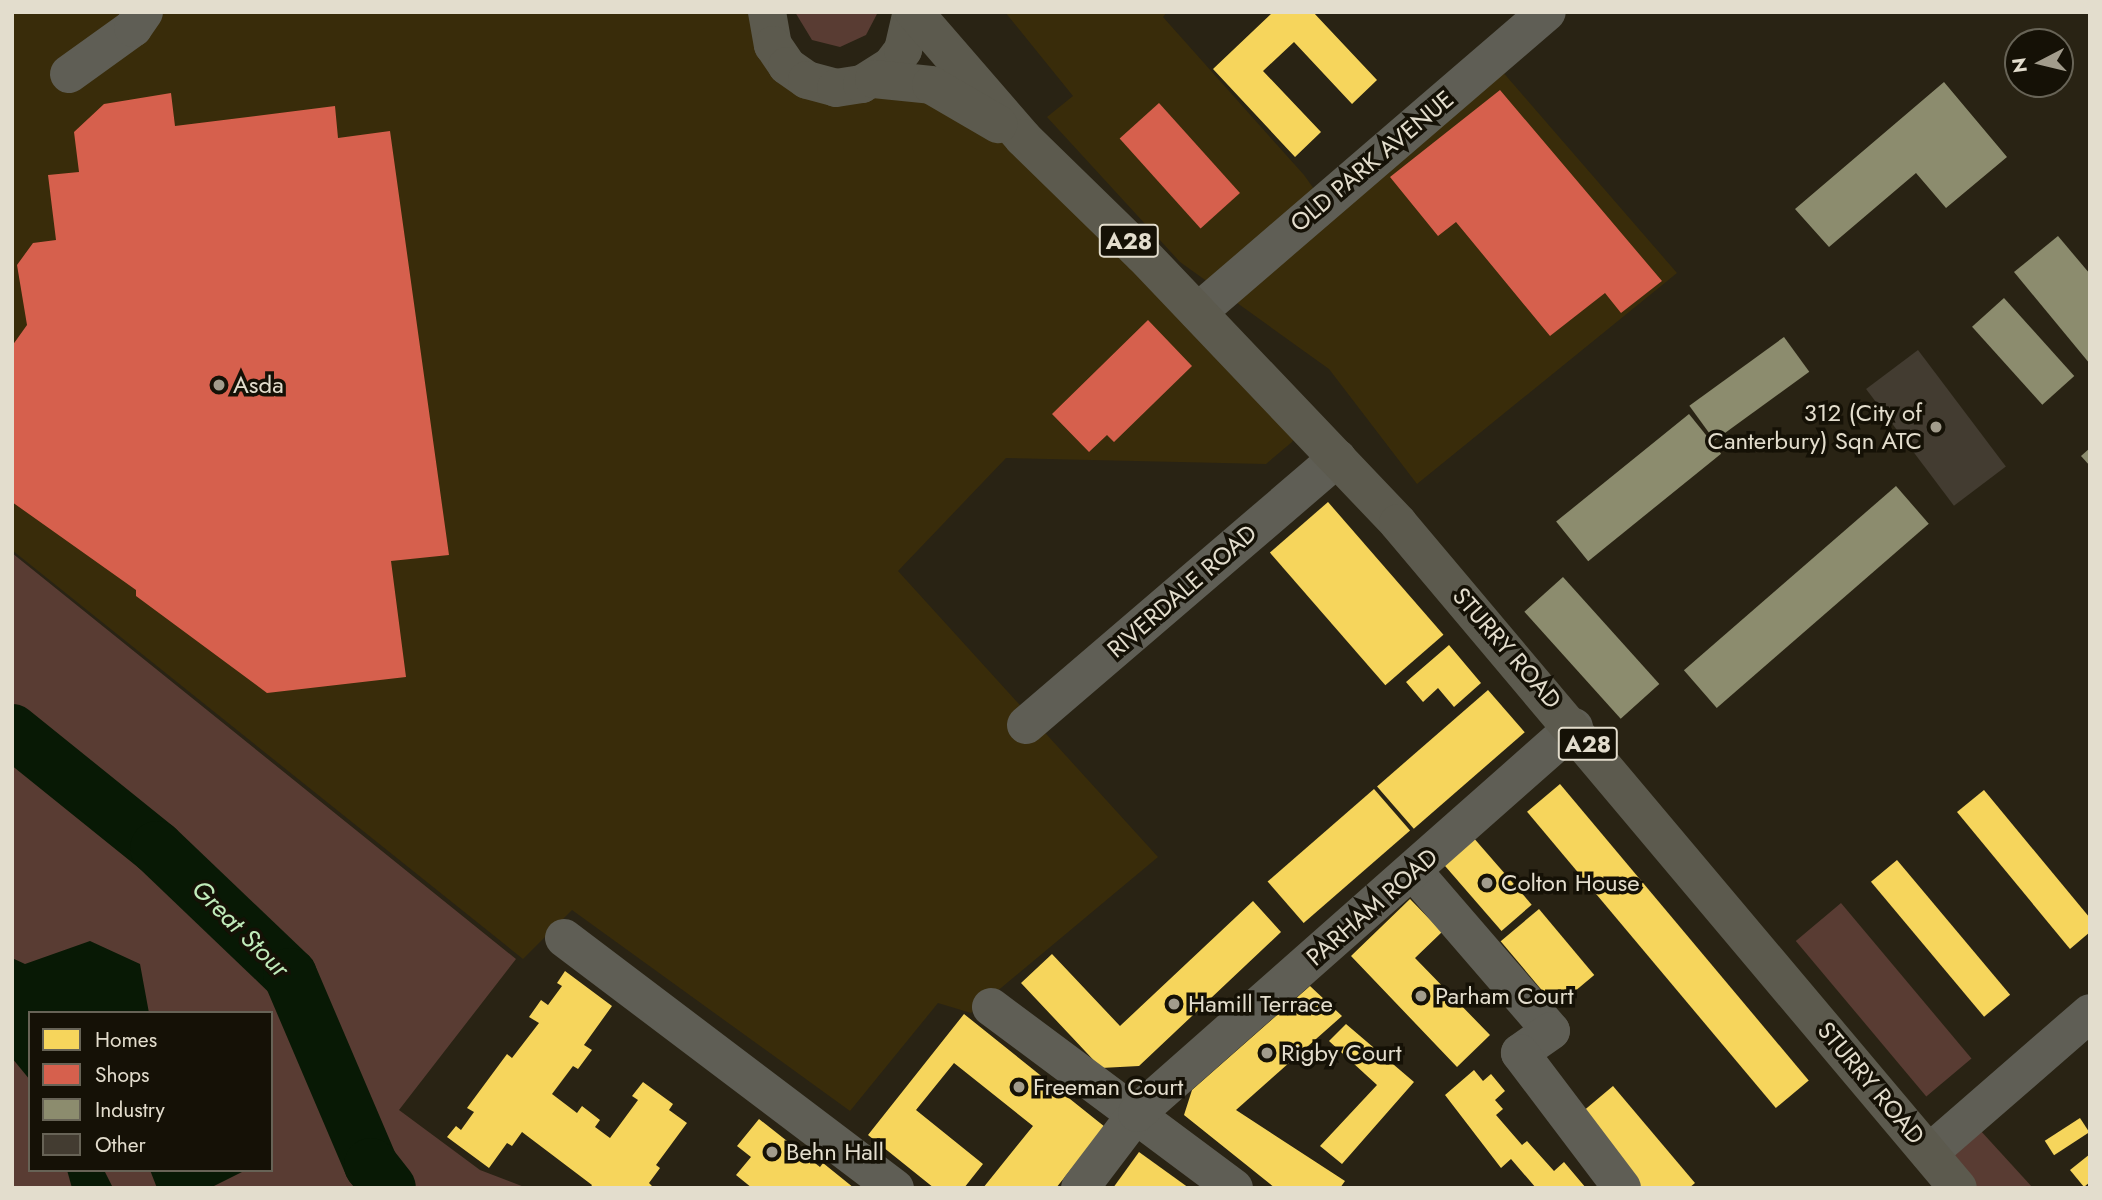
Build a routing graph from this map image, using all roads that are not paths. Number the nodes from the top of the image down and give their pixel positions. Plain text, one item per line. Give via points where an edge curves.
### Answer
1 (144, 12) edge
2 (767, 12) edge
3 (913, 12) edge
4 (1547, 12) edge
5 (68, 74) dead end
6 (874, 79) junction
7 (1023, 138) junction
8 (1198, 313) junction
9 (1337, 458) junction
10 (1026, 725) dead end
11 (1574, 727) junction
12 (1413, 871) junction
13 (564, 938) dead end
14 (990, 1007) dead end
15 (2090, 1013) edge
16 (1137, 1113) junction
17 (1929, 1153) junction
18 (895, 1188) edge
19 (1080, 1188) edge
20 (1234, 1188) edge
21 (1622, 1188) edge
22 (1958, 1188) edge

1 - 5 street via 134,28
2 - 6 highway, STURRY ROAD / A28 via 773,45 787,66 807,80 836,88
3 - 6 highway, STURRY ROAD / A28 via 903,50
3 - 7 highway, STURRY ROAD / A28
4 - 8 street, OLD PARK AVENUE
6 - 7 highway, STURRY ROAD / A28 via 931,85
7 - 8 highway, STURRY ROAD / A28
8 - 9 highway, STURRY ROAD / A28
9 - 10 street, RIVERDALE ROAD
9 - 11 highway, STURRY ROAD / A28
11 - 12 street, PARHAM ROAD
11 - 17 highway, STURRY ROAD / A28
12 - 16 street, PARHAM ROAD
12 - 21 street via 1551,1031 1520,1053
13 - 18 street
14 - 16 street
15 - 17 street
16 - 19 street, PARHAM ROAD
16 - 20 street
17 - 22 highway, STURRY ROAD / A28

